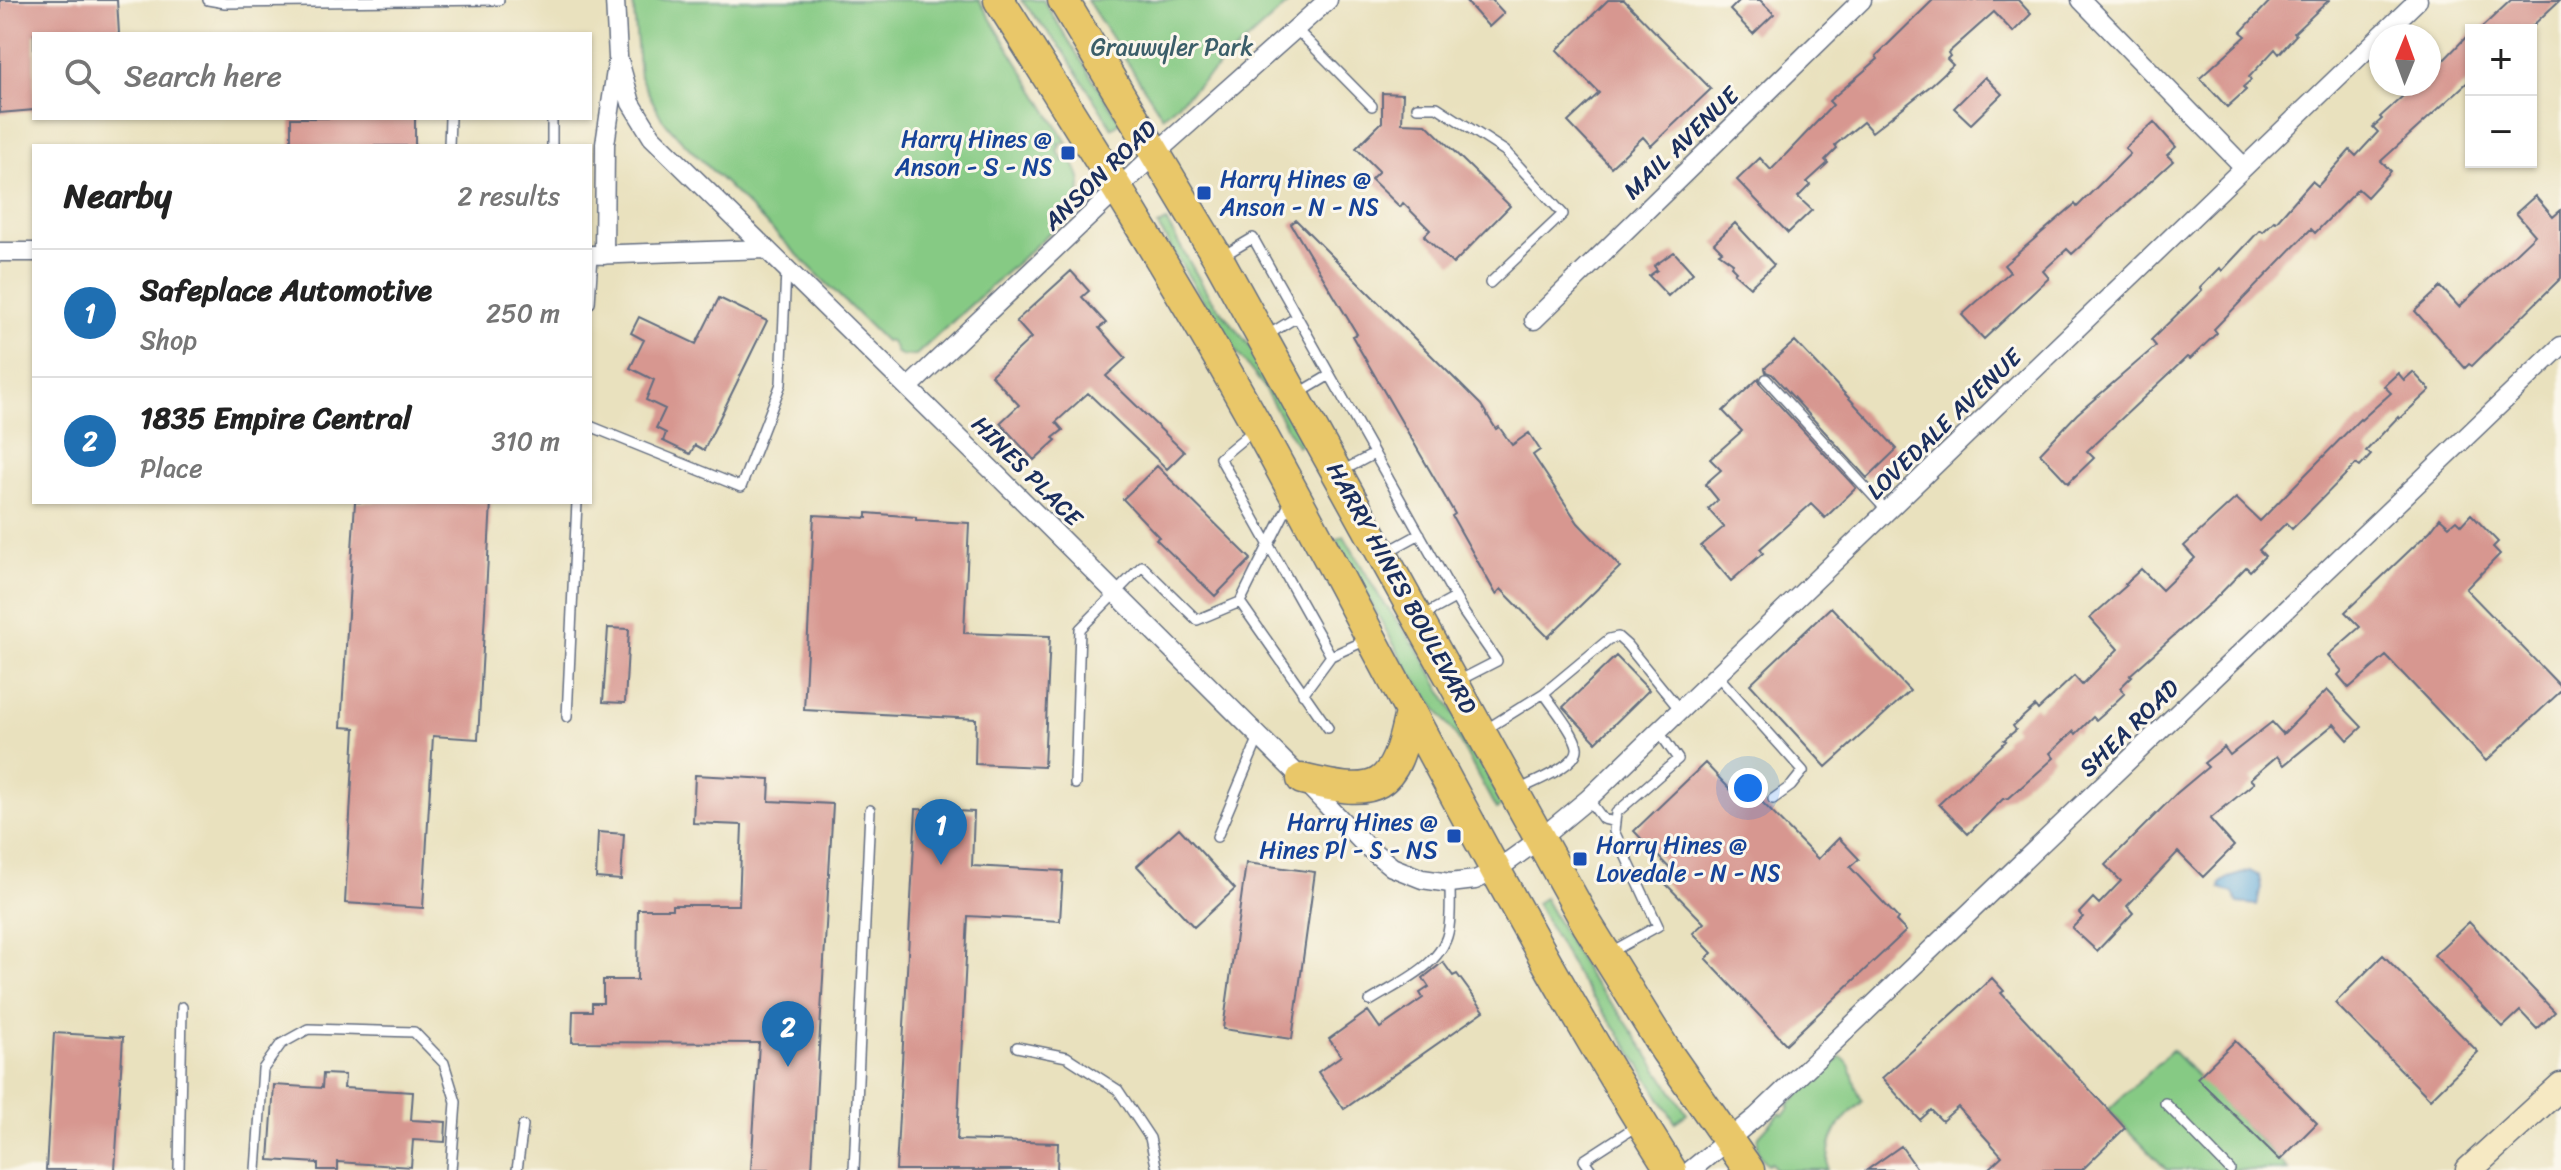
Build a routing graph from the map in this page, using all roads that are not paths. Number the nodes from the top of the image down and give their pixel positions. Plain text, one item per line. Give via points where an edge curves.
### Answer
1 (208, 0) edge
2 (499, 0) edge
3 (615, 0) edge
4 (999, 0) edge
5 (1063, 0) edge
6 (1328, 0) edge
7 (1862, 0) edge
8 (2081, 0) edge
9 (2418, 0) edge
10 (1296, 29) junction
11 (618, 57) junction
12 (1372, 106) dead end
13 (1417, 107) dead end
14 (450, 120) edge
15 (552, 120) edge
16 (449, 144) edge
17 (552, 144) edge
18 (1157, 152) junction
19 (2243, 166) junction
20 (1119, 190) junction
21 (766, 249) junction
22 (0, 252) edge
23 (32, 252) edge
24 (596, 255) edge
25 (1218, 258) junction
26 (786, 267) junction
27 (1490, 283) dead end
28 (592, 287) edge
29 (1297, 317) junction
30 (1534, 320) dead end
31 (1263, 338) junction
32 (2561, 346) edge
33 (1330, 375) junction
34 (1766, 379) dead end
35 (908, 388) junction
36 (1295, 395) junction
37 (592, 427) edge
38 (1257, 427) junction
39 (1374, 454) junction
40 (1339, 473) junction
41 (1294, 495) junction
42 (577, 504) edge
43 (1889, 512) junction
44 (1420, 534) junction
45 (1267, 544) junction
46 (1384, 554) junction
47 (1115, 593) junction
48 (1455, 598) junction
49 (1240, 602) junction
50 (1419, 618) junction
51 (1370, 638) junction
52 (1331, 656) junction
53 (1717, 675) junction
54 (1455, 683) junction
55 (1544, 693) junction
56 (1303, 694) junction
57 (1680, 710) junction
58 (1410, 712) junction
59 (567, 717) dead end
60 (1328, 728) dead end
61 (1482, 731) junction
62 (1659, 732) junction
63 (1260, 737) junction
64 (1302, 779) junction
65 (1075, 784) dead end
66 (1515, 792) junction
67 (1588, 799) junction
68 (1773, 799) dead end
69 (870, 810) dead end
70 (1615, 822) junction
71 (1217, 837) dead end
72 (1541, 838) junction
73 (1495, 871) junction
74 (1450, 883) junction
75 (1606, 955) junction
76 (1370, 1001) dead end
77 (182, 1007) dead end
78 (1017, 1047) dead end
79 (2561, 1086) edge
80 (2165, 1103) dead end
81 (1641, 1123) junction
82 (523, 1126) dead end
83 (1727, 1140) junction
84 (179, 1170) edge
85 (256, 1170) edge
86 (451, 1170) edge
87 (517, 1170) edge
88 (854, 1170) edge
89 (1157, 1170) edge
90 (1591, 1170) edge
91 (1671, 1170) edge
92 (1691, 1170) edge
93 (1749, 1170) edge
94 (2230, 1170) edge
95 (2470, 1170) edge

1 - 2 lane
3 - 11 street, HINES PLACE
4 - 20 main road, HARRY HINES BOULEVARD
5 - 18 main road, HARRY HINES BOULEVARD
6 - 10 street, ANSON ROAD
7 - 30 street, MAIL AVENUE
8 - 19 street
9 - 19 street, LOVEDALE AVENUE
10 - 12 lane
10 - 18 street, ANSON ROAD
11 - 21 street, HINES PLACE via 631,103 652,137
11 - 24 street
13 - 27 lane via 1437,107 1505,151 1563,214
14 - 16 lane
15 - 17 lane
18 - 20 street, ANSON ROAD
18 - 25 main road, HARRY HINES BOULEVARD
19 - 43 street, LOVEDALE AVENUE
20 - 35 street, ANSON ROAD
20 - 38 main road, HARRY HINES BOULEVARD
21 - 24 street
21 - 26 street, HINES PLACE
22 - 23 street
24 - 28 lane
25 - 29 lane via 1253,238
25 - 31 main road, HARRY HINES BOULEVARD
26 - 35 street, HINES PLACE
26 - 37 lane via 781,384 741,487
29 - 31 lane
29 - 33 lane
31 - 36 main road, HARRY HINES BOULEVARD
32 - 83 street, SHEA ROAD
33 - 36 lane
33 - 39 lane
34 - 43 lane
35 - 47 street, HINES PLACE
36 - 40 main road, HARRY HINES BOULEVARD
38 - 41 main road, HARRY HINES BOULEVARD
38 - 45 lane via 1220,458
39 - 40 lane
39 - 44 lane
40 - 41 main road
40 - 46 main road, HARRY HINES BOULEVARD
41 - 45 lane
41 - 51 main road, HARRY HINES BOULEVARD
42 - 59 lane
43 - 53 street, LOVEDALE AVENUE
44 - 46 lane
44 - 48 lane
45 - 49 lane
45 - 52 lane
46 - 50 main road, HARRY HINES BOULEVARD
47 - 49 lane via 1142,566 1197,620
47 - 63 street, HINES PLACE
47 - 65 lane via 1080,629
48 - 50 lane
48 - 54 lane via 1497,661
49 - 56 lane
50 - 54 main road, HARRY HINES BOULEVARD
51 - 52 lane
51 - 58 main road, HARRY HINES BOULEVARD
52 - 56 lane
53 - 57 street, LOVEDALE AVENUE
53 - 68 lane via 1803,771
54 - 61 main road, HARRY HINES BOULEVARD
55 - 57 lane via 1618,637
55 - 61 lane
55 - 66 lane via 1577,753 1570,763
56 - 60 lane
57 - 62 street, LOVEDALE AVENUE
58 - 64 main road via 1402,752 1386,778 1362,789
58 - 73 main road, HARRY HINES BOULEVARD
61 - 66 main road, HARRY HINES BOULEVARD
62 - 67 street, LOVEDALE AVENUE
62 - 70 lane via 1678,759 1616,813
63 - 64 street, HINES PLACE
63 - 71 lane
64 - 74 street, HINES PLACE via 1392,867
66 - 72 main road, HARRY HINES BOULEVARD
67 - 70 lane via 1603,819
67 - 72 street, LOVEDALE AVENUE
69 - 88 lane
70 - 75 lane via 1614,831 1658,926
72 - 73 street, LOVEDALE AVENUE
72 - 75 main road, HARRY HINES BOULEVARD
73 - 74 street, HINES PLACE
73 - 81 main road, HARRY HINES BOULEVARD
74 - 76 lane via 1443,949
75 - 83 main road, HARRY HINES BOULEVARD
77 - 84 lane
78 - 89 lane via 1067,1057 1118,1090 1150,1138
79 - 95 street
80 - 94 lane
81 - 90 lane via 1584,1160
81 - 91 main road, HARRY HINES BOULEVARD
82 - 87 lane
83 - 92 street, SHEA ROAD
83 - 93 main road, HARRY HINES BOULEVARD
85 - 86 lane via 263,1069 281,1044 308,1029 414,1032 444,1063 456,1102

